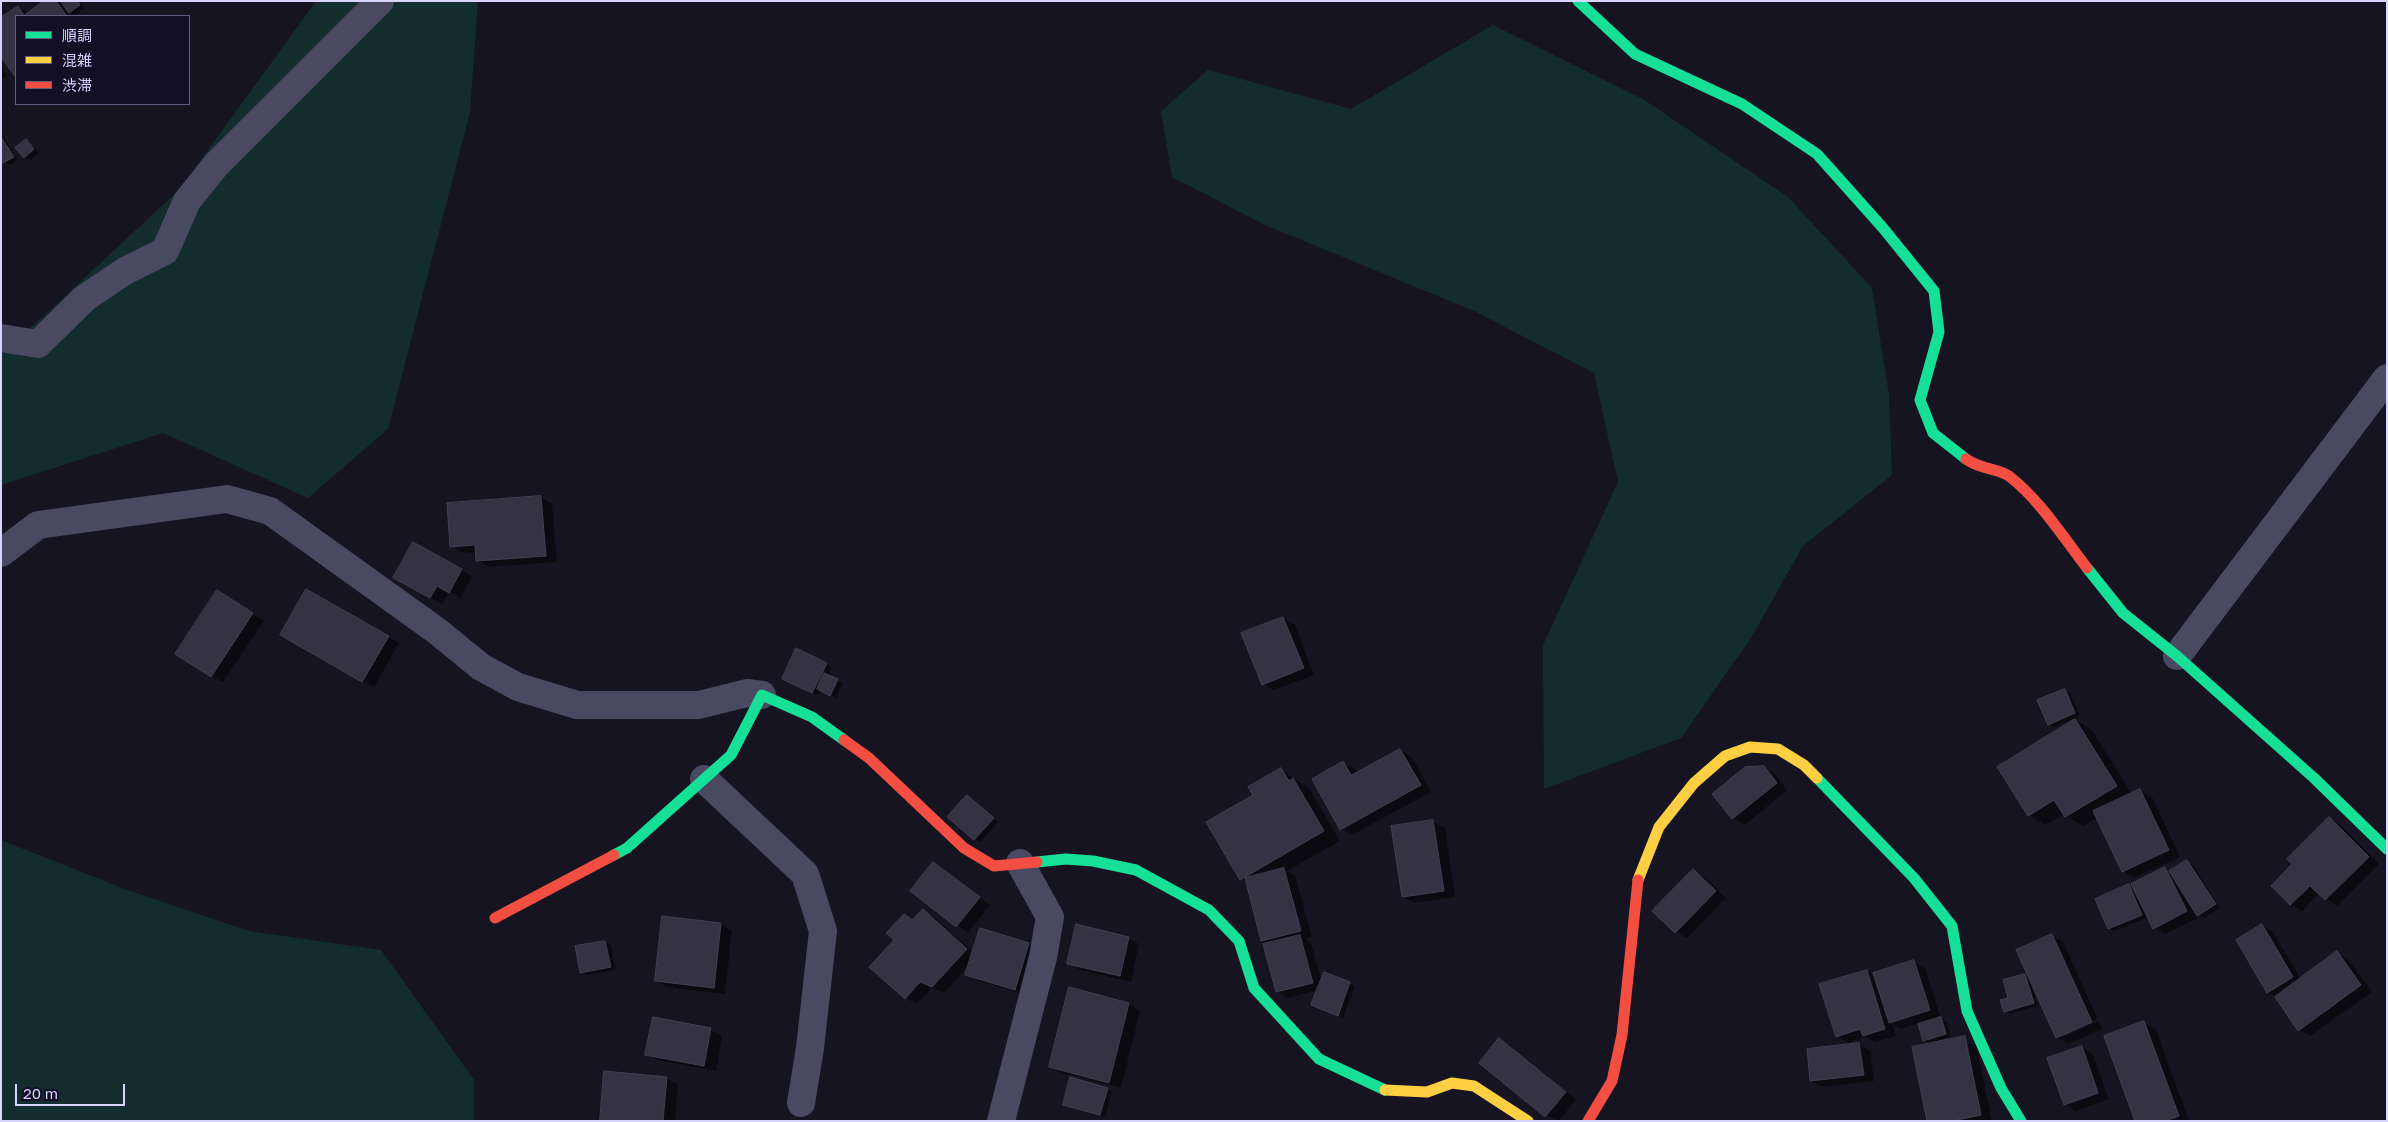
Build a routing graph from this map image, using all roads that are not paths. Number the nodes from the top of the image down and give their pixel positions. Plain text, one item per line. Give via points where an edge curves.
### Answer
1 (380, 1) edge
2 (1578, 1) edge
3 (1, 338) edge
4 (2387, 378) edge
5 (1, 553) edge
6 (2177, 656) junction
7 (762, 696) junction
8 (704, 779) junction
9 (2387, 849) edge
10 (1020, 863) junction
11 (495, 918) dead end
12 (801, 1103) dead end
13 (1590, 1120) edge
14 (1001, 1121) edge
15 (1528, 1121) edge
16 (2021, 1121) edge

1 - 3 street via 216,165 187,201 165,250 125,270 85,298 38,344
2 - 6 street via 1635,54 1742,104 1817,154 1884,228 1934,291 1939,332 1920,400 1933,433 1975,466 2007,474 2034,500 2123,613
4 - 6 street
5 - 7 street via 38,525 227,499 270,511 430,625 481,667 518,687 577,705 699,705 747,693
6 - 9 street via 2314,778
7 - 8 street via 731,755
7 - 10 street via 812,717 869,758 964,848 994,866
8 - 11 street via 627,848
8 - 12 street via 805,874 823,931
10 - 14 street via 1050,917 1043,957
10 - 15 street via 1066,859 1136,870 1209,910 1239,940 1254,988 1319,1059 1388,1091 1427,1092 1452,1083 1474,1086
13 - 16 street via 1612,1081 1622,1035 1636,884 1659,827 1701,778 1726,756 1750,747 1778,749 1804,765 1914,878 1952,926 1967,1011 2001,1088

